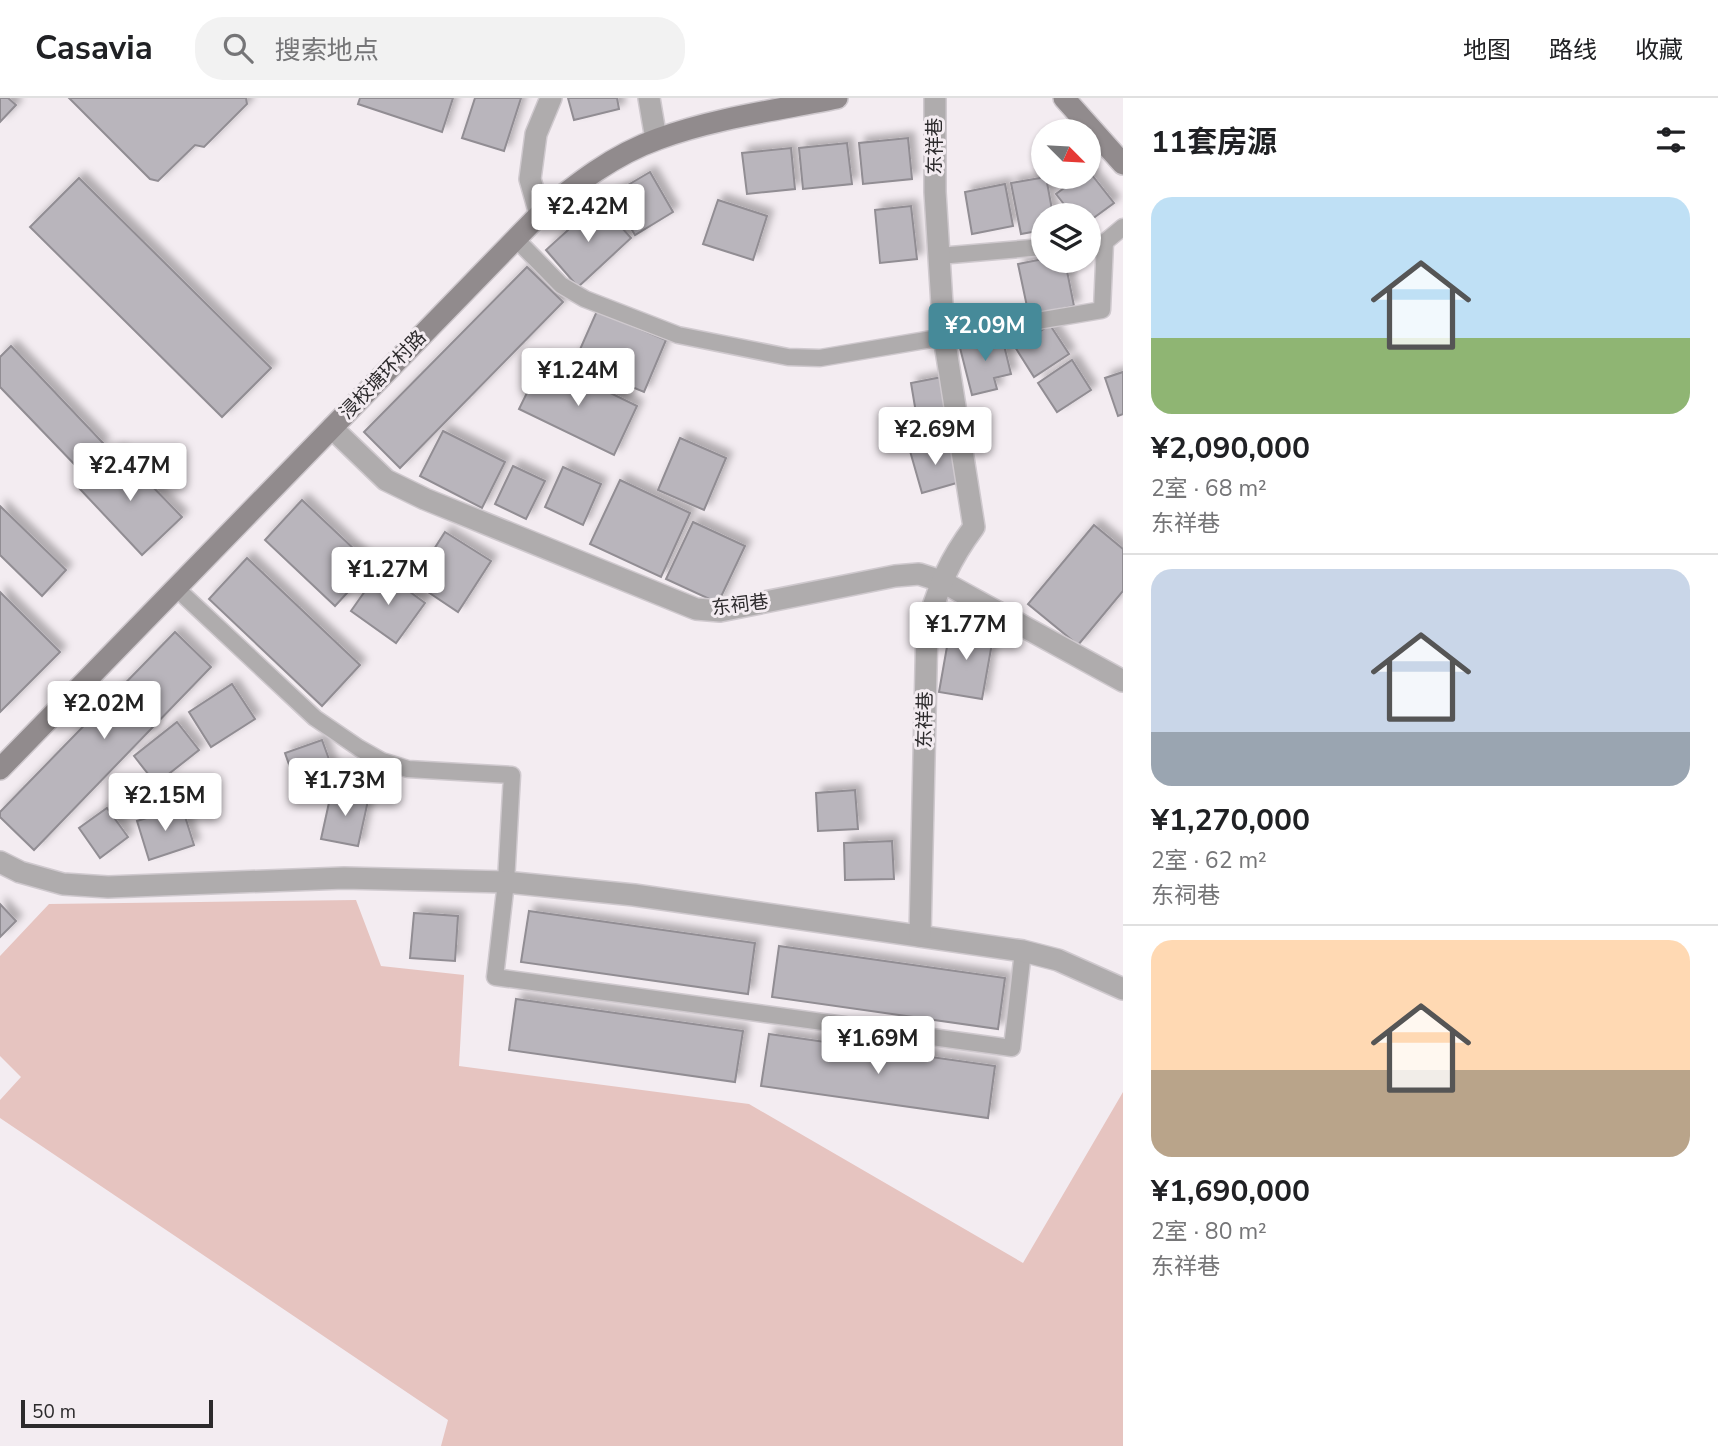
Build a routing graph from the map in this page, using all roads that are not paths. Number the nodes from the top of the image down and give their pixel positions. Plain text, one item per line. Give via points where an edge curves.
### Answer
1 (551, 98) edge
2 (649, 98) edge
3 (837, 98) edge
4 (935, 98) edge
5 (1064, 98) edge
6 (656, 139) junction
7 (1123, 164) edge
8 (540, 214) junction
9 (1123, 227) edge
10 (516, 239) junction
11 (1101, 242) edge
12 (1105, 242) junction
13 (1031, 248) edge
14 (939, 256) junction
15 (944, 337) junction
16 (332, 428) junction
17 (941, 581) junction
18 (176, 588) junction
19 (1123, 681) edge
20 (0, 769) edge
21 (0, 862) edge
22 (506, 882) junction
23 (920, 936) junction
24 (1023, 951) junction
25 (1123, 989) edge

1 - 8 street via 536,134 530,179
2 - 6 street
3 - 6 street, 浸校塘环村路
4 - 14 street, 东祥巷
5 - 7 street
6 - 8 street, 浸校塘环村路 via 613,160
8 - 10 street, 浸校塘环村路
9 - 12 lane
10 - 15 lane via 561,285 678,335 820,359
10 - 16 street, 浸校塘环村路
11 - 12 lane
12 - 15 lane via 1102,310
13 - 14 lane
14 - 15 street, 东祥巷
15 - 17 street, 东祥巷 via 974,527
16 - 17 street, 东祠巷 via 386,480 696,609 720,611 895,576 919,575
16 - 18 street, 浸校塘环村路
17 - 19 street, 东祠巷
17 - 23 street, 东祥巷 via 928,625
18 - 20 street, 浸校塘环村路
18 - 22 lane via 315,718 382,761 408,769 512,775
21 - 22 street via 63,884 108,887 344,878
22 - 23 street via 634,895
22 - 24 lane via 495,977 1013,1048
23 - 24 street
24 - 25 street via 1058,960

